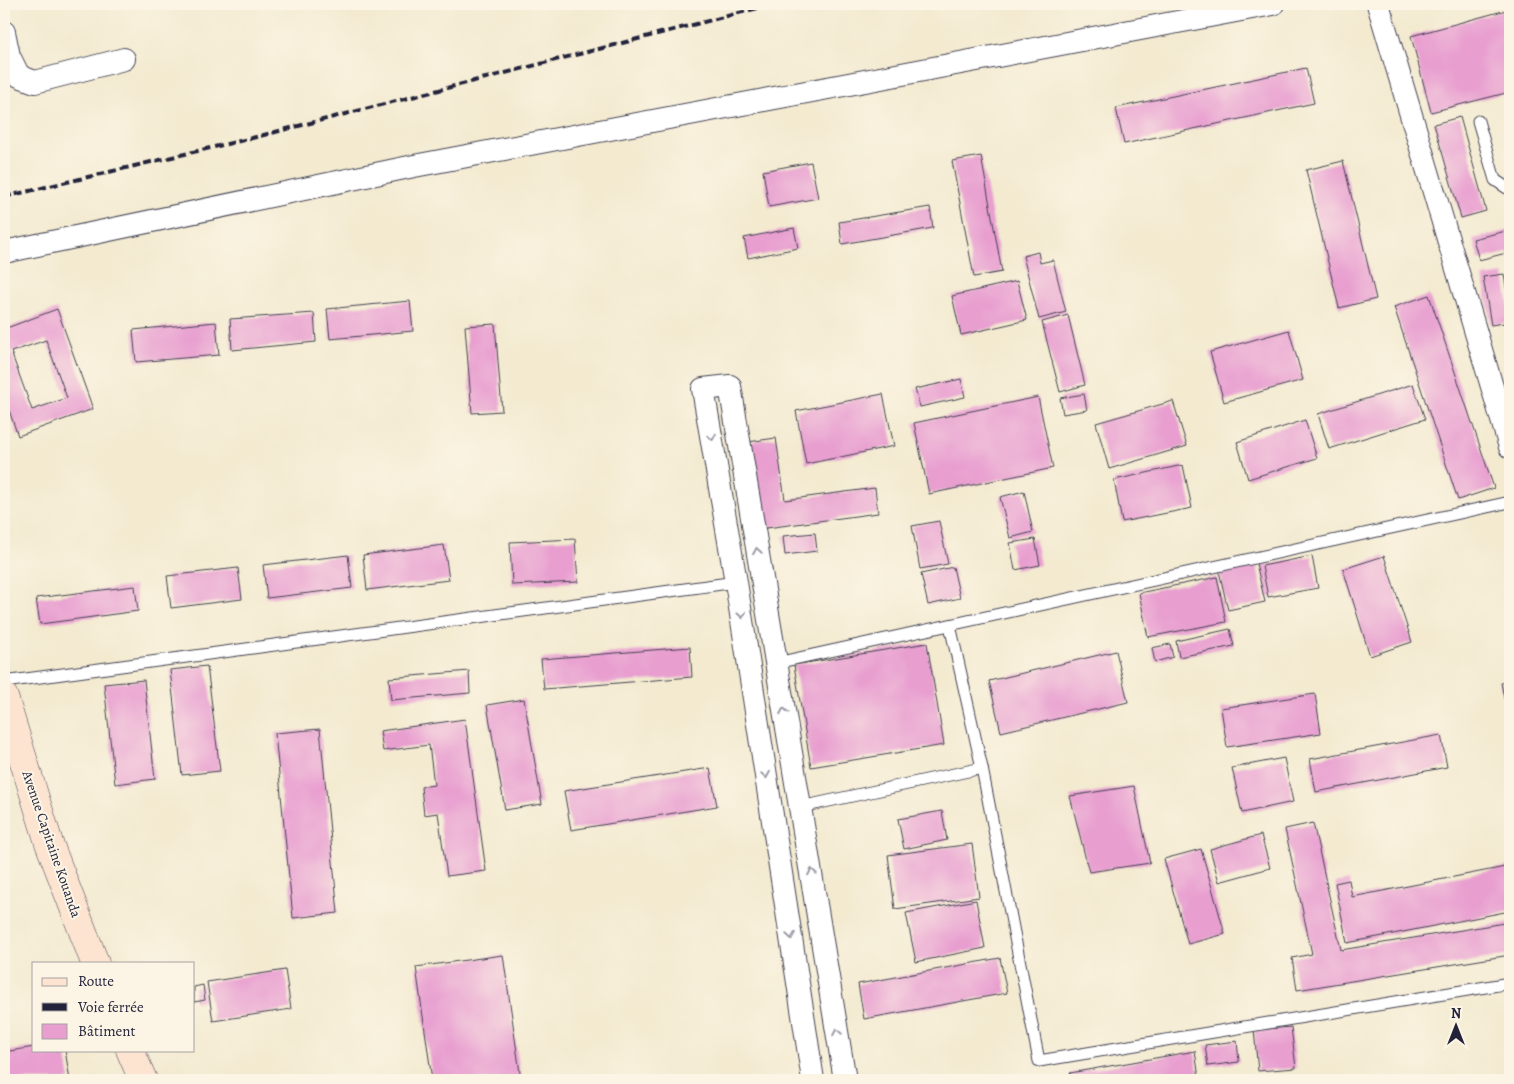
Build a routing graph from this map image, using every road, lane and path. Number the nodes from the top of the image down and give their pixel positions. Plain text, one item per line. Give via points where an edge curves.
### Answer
1 (1273, 4) edge
2 (1378, 4) edge
3 (4, 32) edge
4 (124, 59) dead end
5 (1478, 122) dead end
6 (1510, 188) edge
7 (4, 252) edge
8 (1510, 446) edge
9 (1510, 502) edge
10 (736, 582) junction
11 (950, 625) junction
12 (776, 664) junction
13 (4, 682) edge
14 (4, 696) edge
15 (982, 768) junction
16 (801, 807) junction
17 (95, 962) edge
18 (1510, 983) edge
19 (131, 1052) edge
20 (142, 1080) edge
21 (813, 1080) edge
22 (845, 1080) edge

1 - 7 street via 414,166
2 - 8 street
3 - 4 street via 9,56 19,76 34,82
5 - 6 lane via 1495,180
9 - 11 lane
12 -> 10 street via 730,386 703,389
10 - 13 lane
10 -> 21 street
11 - 12 lane
11 - 15 lane
16 -> 12 street
14 - 17 street, Avenue Capitaine Kouanda via 49,843
15 - 16 lane
15 - 18 lane via 1039,1061
22 -> 16 street
19 - 20 street

